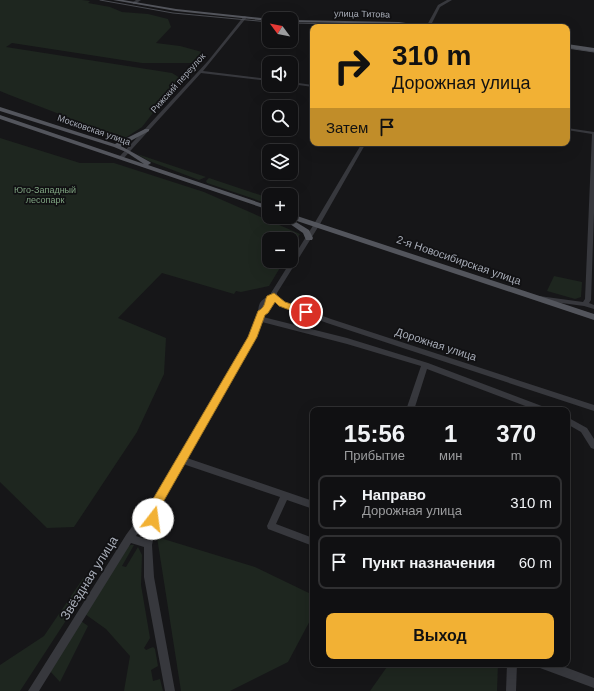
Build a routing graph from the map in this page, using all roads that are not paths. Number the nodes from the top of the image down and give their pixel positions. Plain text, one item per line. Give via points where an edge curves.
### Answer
1 (115, 0) edge
2 (139, 0) edge
3 (450, 0) edge
4 (134, 3) junction
5 (245, 17) junction
6 (262, 19) edge
7 (298, 21) edge
8 (406, 24) edge
9 (430, 24) edge
10 (570, 46) edge
11 (594, 50) edge
12 (200, 72) junction
13 (262, 79) edge
14 (298, 84) edge
15 (310, 86) edge
16 (0, 109) edge
17 (0, 117) edge
18 (570, 129) edge
19 (147, 130) junction
20 (594, 134) edge
21 (116, 146) junction
22 (362, 146) edge
23 (128, 151) junction
24 (121, 158) junction
25 (178, 177) junction
26 (262, 206) edge
27 (298, 218) edge
28 (294, 224) edge
29 (317, 224) junction
30 (309, 238) junction
31 (272, 297) junction
32 (536, 297) junction
33 (589, 306) edge
34 (262, 311) junction
35 (582, 313) junction
36 (594, 317) edge
37 (425, 365) junction
38 (411, 407) edge
39 (536, 407) edge
40 (594, 408) edge
41 (570, 422) edge
42 (594, 446) edge
43 (182, 460) junction
44 (285, 495) junction
45 (157, 502) junction
46 (310, 504) edge
47 (129, 538) junction
48 (310, 541) edge
49 (148, 545) junction
50 (512, 667) edge
51 (552, 667) edge
52 (594, 683) edge
53 (33, 691) edge
54 (170, 691) edge
55 (511, 691) edge

1 - 4 main road
2 - 4 street
3 - 9 street via 439,6
4 - 5 main road
5 - 6 main road
5 - 12 street, Рижский переулок
7 - 8 main road, улица Титова
10 - 11 main road
12 - 13 street
12 - 19 street, Рижский переулок
14 - 15 street
16 - 21 main road, Московская улица
17 - 24 main road, Московская улица
18 - 20 street
19 - 21 main road
19 - 23 street, Рижский переулок
20 - 33 street
21 - 23 main road, Московская улица
22 - 29 street, Звёздная улица
23 - 24 street, Рижский переулок
23 - 25 main road, Московская улица
24 - 25 main road, Московская улица
25 - 26 main road, Московская улица
27 - 29 main road
28 - 30 main road via 306,232
29 - 30 street, Звёздная улица
29 - 32 main road, 2-я Новосибирская улица
30 - 31 street, Звёздная улица
31 - 34 street, Звёздная улица
31 - 40 street, Дорожная улица via 282,304 329,321
32 - 33 street
32 - 35 main road, 2-я Новосибирская улица
33 - 35 street via 584,307
34 - 37 street via 347,342
34 - 43 street, Звёздная улица via 252,337
35 - 36 main road, 2-я Новосибирская улица
37 - 38 street
37 - 39 street
41 - 42 street via 584,430
43 - 44 street
43 - 45 street, Звёздная улица
44 - 46 street
44 - 48 street via 271,526
45 - 47 street, Звёздная улица
45 - 49 street
47 - 49 street
47 - 53 street, Звёздная улица
49 - 54 street via 149,577
50 - 55 street
51 - 52 street

